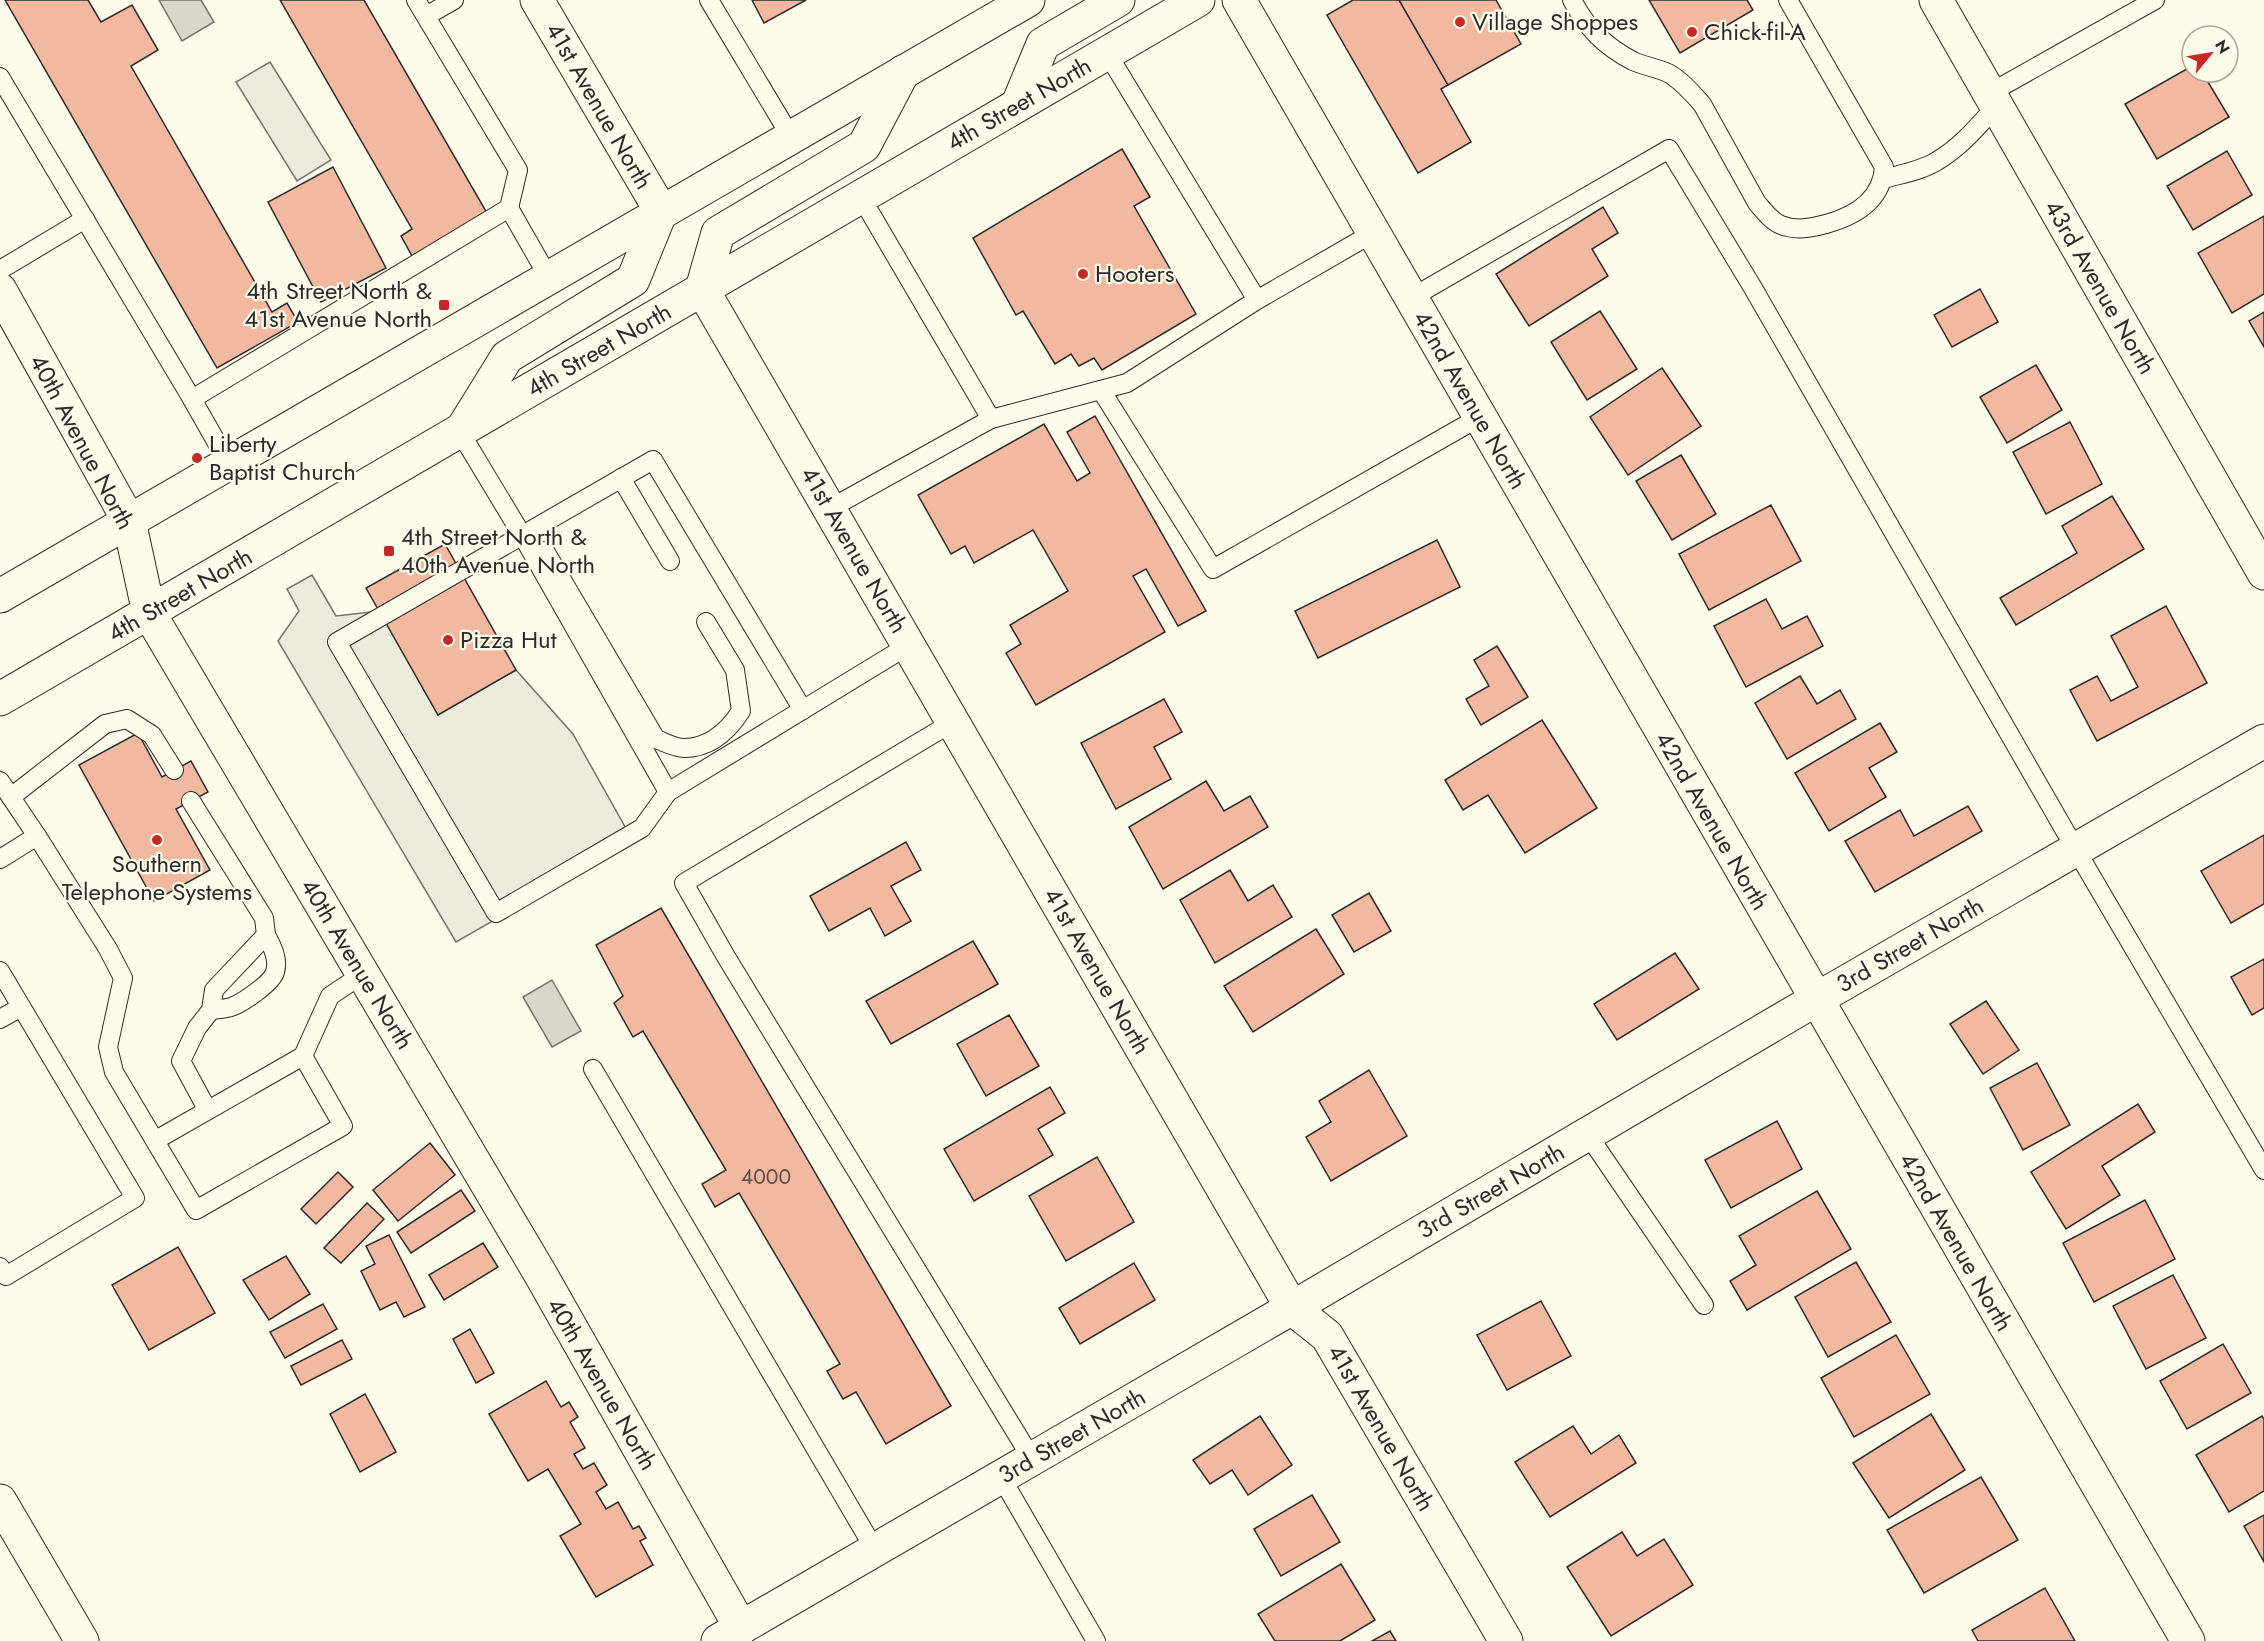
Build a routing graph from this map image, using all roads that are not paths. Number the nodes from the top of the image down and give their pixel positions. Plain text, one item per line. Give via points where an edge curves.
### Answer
1 (416, 0) edge
2 (454, 0) edge
3 (537, 0) edge
4 (709, 0) edge
5 (1118, 0) edge
6 (1198, 0) edge
7 (1239, 0) edge
8 (1572, 0) edge
9 (1788, 0) edge
10 (1936, 0) edge
11 (2155, 0) edge
12 (1021, 2) edge
13 (426, 16) junction
14 (1107, 53) junction
15 (903, 72) junction
16 (0, 77) edge
17 (1993, 100) junction
18 (1018, 104) junction
19 (791, 137) junction
20 (1883, 179) junction
21 (861, 197) junction
22 (509, 208) junction
23 (661, 211) junction
24 (85, 219) junction
25 (1373, 233) junction
26 (0, 270) edge
27 (549, 278) junction
28 (702, 289) junction
29 (0, 290) edge
30 (1411, 298) junction
31 (1257, 300) junction
32 (1101, 390) junction
33 (192, 399) junction
34 (1480, 417) junction
35 (991, 419) junction
36 (460, 432) junction
37 (229, 464) junction
38 (621, 478) junction
39 (829, 509) junction
40 (129, 521) junction
41 (522, 535) junction
42 (670, 561) dead end
43 (2264, 573) edge
44 (0, 596) edge
45 (149, 613) junction
46 (706, 622) dead end
47 (909, 645) junction
48 (0, 699) edge
49 (803, 710) junction
50 (953, 722) junction
51 (2264, 741) edge
52 (174, 770) dead end
53 (0, 781) edge
54 (668, 792) junction
55 (10, 796) junction
56 (191, 801) dead end
57 (38, 837) junction
58 (2076, 850) junction
59 (0, 859) edge
60 (267, 935) junction
61 (0, 971) edge
62 (363, 974) junction
63 (1815, 1000) junction
64 (21, 1007) junction
65 (212, 1010) junction
66 (0, 1019) edge
67 (303, 1056) junction
68 (592, 1069) dead end
69 (207, 1109) junction
70 (1588, 1135) junction
71 (156, 1140) junction
72 (2264, 1170) edge
73 (0, 1267) edge
74 (1704, 1305) dead end
75 (1292, 1308) junction
76 (1032, 1459) junction
77 (1001, 1477) junction
78 (0, 1501) edge
79 (875, 1550) junction
80 (730, 1635) edge
81 (82, 1641) edge
82 (1095, 1641) edge
83 (1506, 1641) edge
84 (2188, 1641) edge

1 - 13 lane
2 - 13 lane
3 - 23 street, 41st Avenue North
4 - 19 lane
5 - 18 street via 1042,44
6 - 14 street, 4th Street North
7 - 25 street, 42nd Avenue North
8 - 20 lane via 1584,23 1598,37 1633,61 1669,74 1691,92 1702,104 1757,203 1779,224 1812,228 1851,216 1866,206
9 - 20 lane via 1884,167
10 - 17 street, 43rd Avenue North
11 - 17 lane
12 - 15 street
13 - 22 lane via 518,170
14 - 18 street, 4th Street North
14 - 31 lane
15 - 19 street
15 - 28 street via 864,147 717,233
16 - 24 lane
17 - 20 lane via 1961,143 1937,162
17 - 43 street, 43rd Avenue North
18 - 21 street, 4th Street North
19 - 23 street
21 - 28 street, 4th Street North
21 - 35 lane
22 - 27 lane
22 - 33 lane
23 - 27 street
23 - 36 street via 633,280 507,357
24 - 26 lane
24 - 33 lane
25 - 30 street, 42nd Avenue North
25 - 31 lane
27 - 37 street
28 - 36 street, 4th Street North
28 - 39 street, 41st Avenue North
29 - 40 street, 40th Avenue North
30 - 34 street, 42nd Avenue North
30 - 58 lane via 1669,149 1754,288
31 - 32 lane via 1127,383
32 - 34 lane via 1213,569
32 - 35 lane
33 - 37 lane
34 - 63 street, 42nd Avenue North
35 - 39 lane
36 - 41 lane
36 - 45 street, 4th Street North
37 - 40 street
38 - 41 lane
38 - 42 lane
38 - 49 lane via 653,460
39 - 47 street, 41st Avenue North
40 - 44 street
40 - 45 street, 40th Avenue North
41 - 46 lane via 542,546 656,739 683,748 708,744 730,729 741,711 735,670
41 - 54 lane
41 - 54 lane via 337,642 496,913 642,828
45 - 48 street, 4th Street North
45 - 62 street, 40th Avenue North
47 - 49 lane
47 - 50 street, 41st Avenue North
49 - 54 lane
50 - 75 street, 41st Avenue North
50 - 76 lane via 684,883
51 - 58 street, 3rd Street North
52 - 55 lane via 152,735 127,719 105,723
53 - 55 lane
55 - 57 lane
56 - 60 lane via 264,918
57 - 59 lane
57 - 71 lane via 123,978 108,1047 114,1072
58 - 63 street, 3rd Street North
58 - 72 lane
60 - 65 lane via 214,990
60 - 65 lane via 275,954 271,979 232,1007
61 - 64 lane
62 - 67 lane via 330,996
62 - 80 street, 40th Avenue North via 541,1275
63 - 70 street, 3rd Street North
63 - 84 street, 42nd Avenue North
64 - 66 lane
64 - 73 lane via 135,1198 6,1276
65 - 69 lane via 197,1028 182,1060
67 - 69 lane
67 - 71 lane via 343,1126 196,1210
68 - 79 lane
69 - 71 lane
70 - 74 lane
70 - 75 street, 3rd Street North
75 - 76 street, 3rd Street North
75 - 83 street, 41st Avenue North via 1327,1336
76 - 77 street, 3rd Street North
77 - 79 street, 3rd Street North
77 - 82 lane
78 - 81 street
79 - 80 street, 3rd Street North

